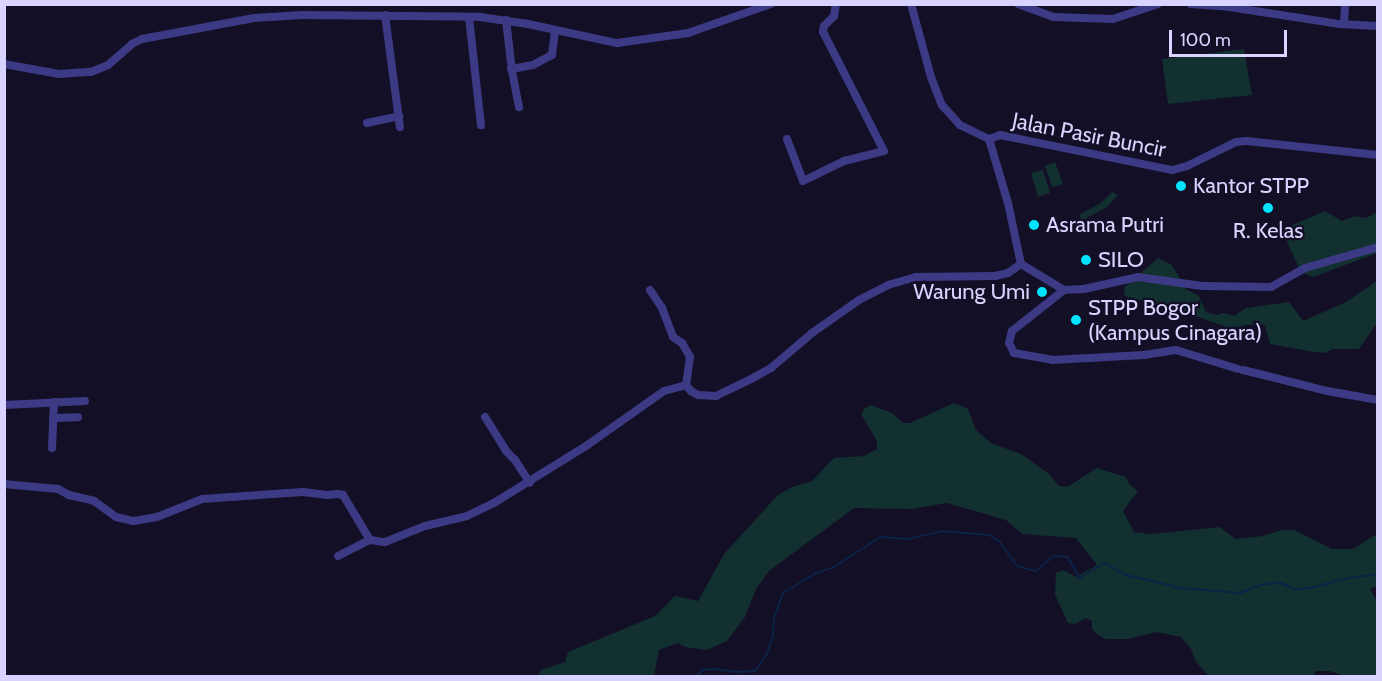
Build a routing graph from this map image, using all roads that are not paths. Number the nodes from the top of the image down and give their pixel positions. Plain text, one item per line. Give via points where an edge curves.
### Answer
1 (771, 4) edge
2 (836, 4) edge
3 (911, 4) edge
4 (1018, 4) edge
5 (1158, 4) edge
6 (1191, 4) edge
7 (1345, 4) edge
8 (386, 15) junction
9 (469, 17) junction
10 (506, 20) junction
11 (1344, 24) junction
12 (1377, 26) edge
13 (555, 30) junction
14 (4, 64) edge
15 (512, 69) junction
16 (519, 107) dead end
17 (399, 116) junction
18 (367, 123) dead end
19 (481, 125) dead end
20 (400, 127) dead end
21 (787, 139) dead end
22 (989, 139) junction
23 (1377, 155) edge
24 (1377, 247) edge
25 (1021, 264) junction
26 (650, 290) dead end
27 (1065, 290) junction
28 (686, 385) junction
29 (1377, 400) edge
30 (85, 401) dead end
31 (54, 402) junction
32 (4, 405) edge
33 (78, 417) dead end
34 (485, 417) dead end
35 (53, 418) junction
36 (52, 448) dead end
37 (530, 483) junction
38 (4, 484) edge
39 (370, 540) junction
40 (338, 556) dead end

1 - 13 street via 688,33 633,42 606,42
2 - 21 street via 834,16 823,32 884,151 844,161 803,181
3 - 22 street, Jalan Pasir Buncir via 942,105 960,125
4 - 5 street via 1053,16 1113,19
6 - 11 street
7 - 11 street
8 - 9 street
8 - 14 street via 254,18 142,39 103,68 82,74
8 - 17 street
9 - 10 street
9 - 19 street
10 - 13 street
10 - 15 street
11 - 12 street
13 - 15 street via 552,55 533,65
15 - 16 street
17 - 18 street
17 - 20 street
22 - 23 street, Jalan Pasir Buncir via 1000,135 1159,170 1188,166 1236,142 1247,141
22 - 25 street
24 - 27 street via 1305,268 1271,287 1202,286 1138,277
25 - 27 street
25 - 28 street via 995,276 916,277 888,285 826,323 771,368 725,392 706,397
26 - 28 street via 673,337 690,357
27 - 29 street via 1012,331 1009,343 1014,354 1061,360 1176,350 1240,370
28 - 37 street via 664,391
30 - 31 street
31 - 32 street
31 - 35 street
33 - 35 street
34 - 37 street
35 - 36 street
37 - 39 street via 467,516 425,526 385,542
38 - 39 street via 58,489 94,501 116,517 134,521 157,517 202,499 303,492 338,494 343,495
39 - 40 street

